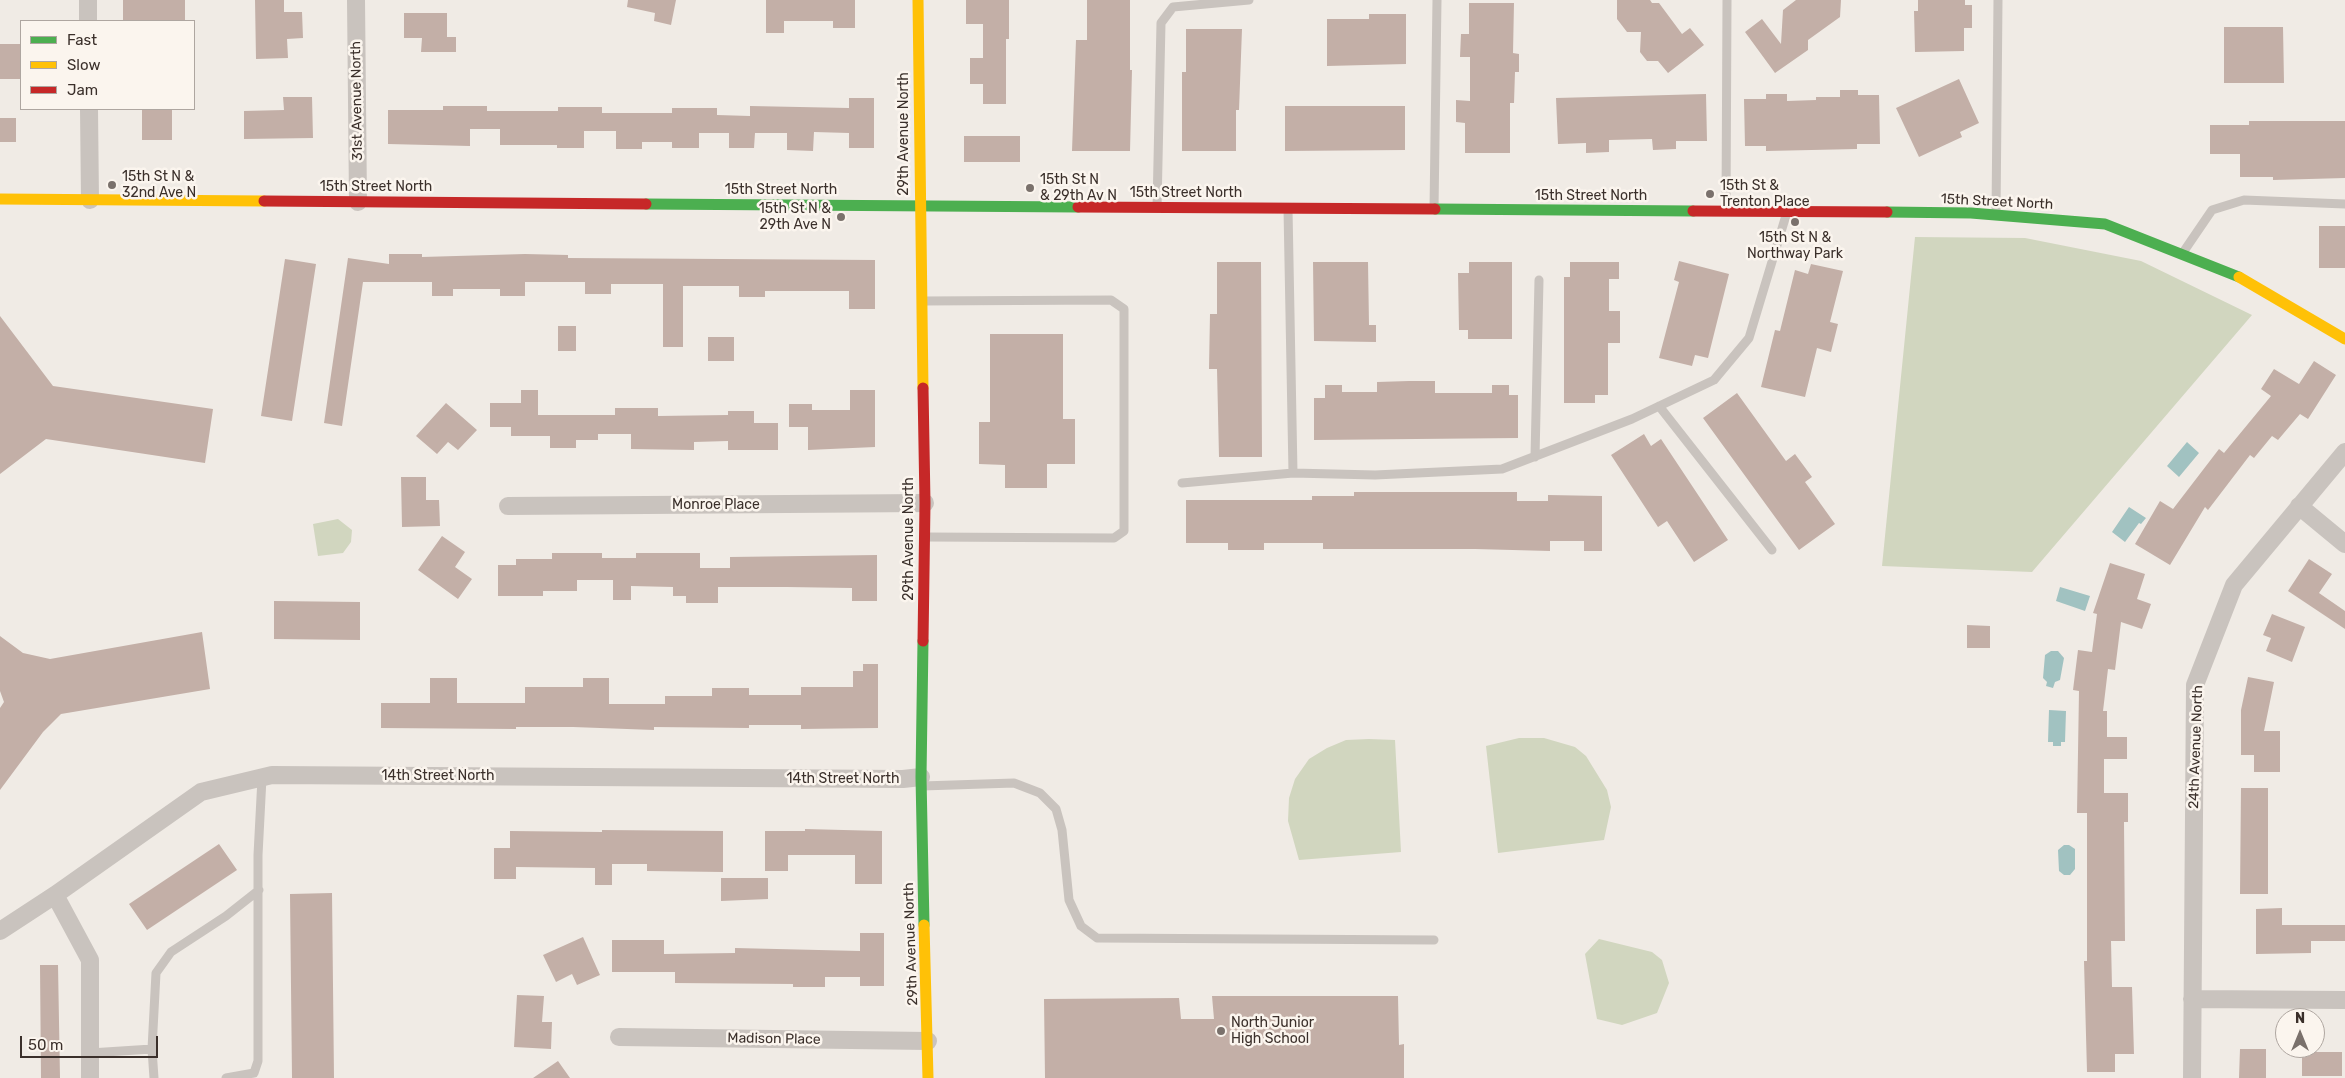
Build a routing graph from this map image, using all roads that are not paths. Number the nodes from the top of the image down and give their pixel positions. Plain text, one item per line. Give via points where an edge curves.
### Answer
1 (88, 0) edge
2 (356, 0) edge
3 (918, 0) edge
4 (1249, 0) edge
5 (1437, 0) edge
6 (1727, 0) edge
7 (1998, 0) edge
8 (88, 20) edge
9 (89, 110) edge
10 (0, 199) edge
11 (90, 200) junction
12 (358, 202) junction
13 (2345, 204) edge
14 (919, 206) junction
15 (1157, 207) junction
16 (1288, 208) junction
17 (1434, 210) junction
18 (1726, 211) junction
19 (1788, 212) junction
20 (1996, 215) junction
21 (2182, 254) junction
22 (1539, 280) dead end
23 (921, 301) junction
24 (2345, 340) edge
25 (1659, 406) junction
26 (2345, 452) edge
27 (1535, 457) junction
28 (1293, 473) junction
29 (1182, 483) dead end
30 (925, 503) junction
31 (508, 506) dead end
32 (2299, 506) junction
33 (924, 537) junction
34 (2345, 544) edge
35 (1772, 550) dead end
36 (262, 778) junction
37 (921, 782) junction
38 (259, 890) junction
39 (55, 895) junction
40 (0, 932) edge
41 (1434, 940) dead end
42 (2192, 998) junction
43 (2345, 1000) edge
44 (620, 1036) dead end
45 (928, 1040) junction
46 (152, 1050) junction
47 (90, 1053) junction
48 (90, 1078) edge
49 (154, 1078) edge
50 (226, 1078) edge
51 (928, 1078) edge
52 (2192, 1078) edge

1 - 8 street
2 - 12 street, 31st Avenue North
3 - 14 street, 29th Avenue North
4 - 15 lane via 1173,7 1161,23
5 - 17 lane
6 - 18 lane
7 - 20 lane
9 - 11 street
10 - 11 street, 15th Street North
11 - 12 street, 15th Street North
12 - 14 street, 15th Street North
13 - 21 lane via 2244,200 2212,210
14 - 15 street, 15th Street North
14 - 23 street, 29th Avenue North
15 - 16 street, 15th Street North
16 - 17 street, 15th Street North
16 - 28 lane
17 - 18 street, 15th Street North
18 - 19 street, 15th Street North
19 - 20 street, 15th Street North
19 - 25 lane via 1749,338 1714,380
20 - 21 street, 15th Street North via 2105,224
21 - 24 street, 15th Street North via 2234,274
22 - 27 lane
23 - 30 street, 29th Avenue North
23 - 33 lane via 1111,300 1124,309 1124,532 1114,538
25 - 27 lane via 1632,420
25 - 35 lane
26 - 32 street, 24th Avenue North
27 - 28 lane via 1502,469 1375,475
28 - 29 lane
30 - 31 street, Monroe Place
30 - 33 street, 29th Avenue North
32 - 34 street
32 - 42 street, 24th Avenue North via 2234,586 2195,685
33 - 37 street, 29th Avenue North
36 - 37 street, 14th Street North via 272,775 903,779
36 - 38 lane
36 - 39 street, 14th Street North via 201,792
37 - 41 lane via 1014,783 1040,793 1056,809 1062,830 1069,900 1081,926 1097,938
37 - 45 street, 29th Avenue North
38 - 46 lane via 171,952 156,973
38 - 50 lane via 258,1061 254,1073
39 - 40 street, 14th Street North
39 - 47 street via 90,960
42 - 43 street
42 - 52 street, 24th Avenue North
44 - 45 street, Madison Place
45 - 51 street, 29th Avenue North
46 - 47 lane
46 - 49 lane
47 - 48 street

